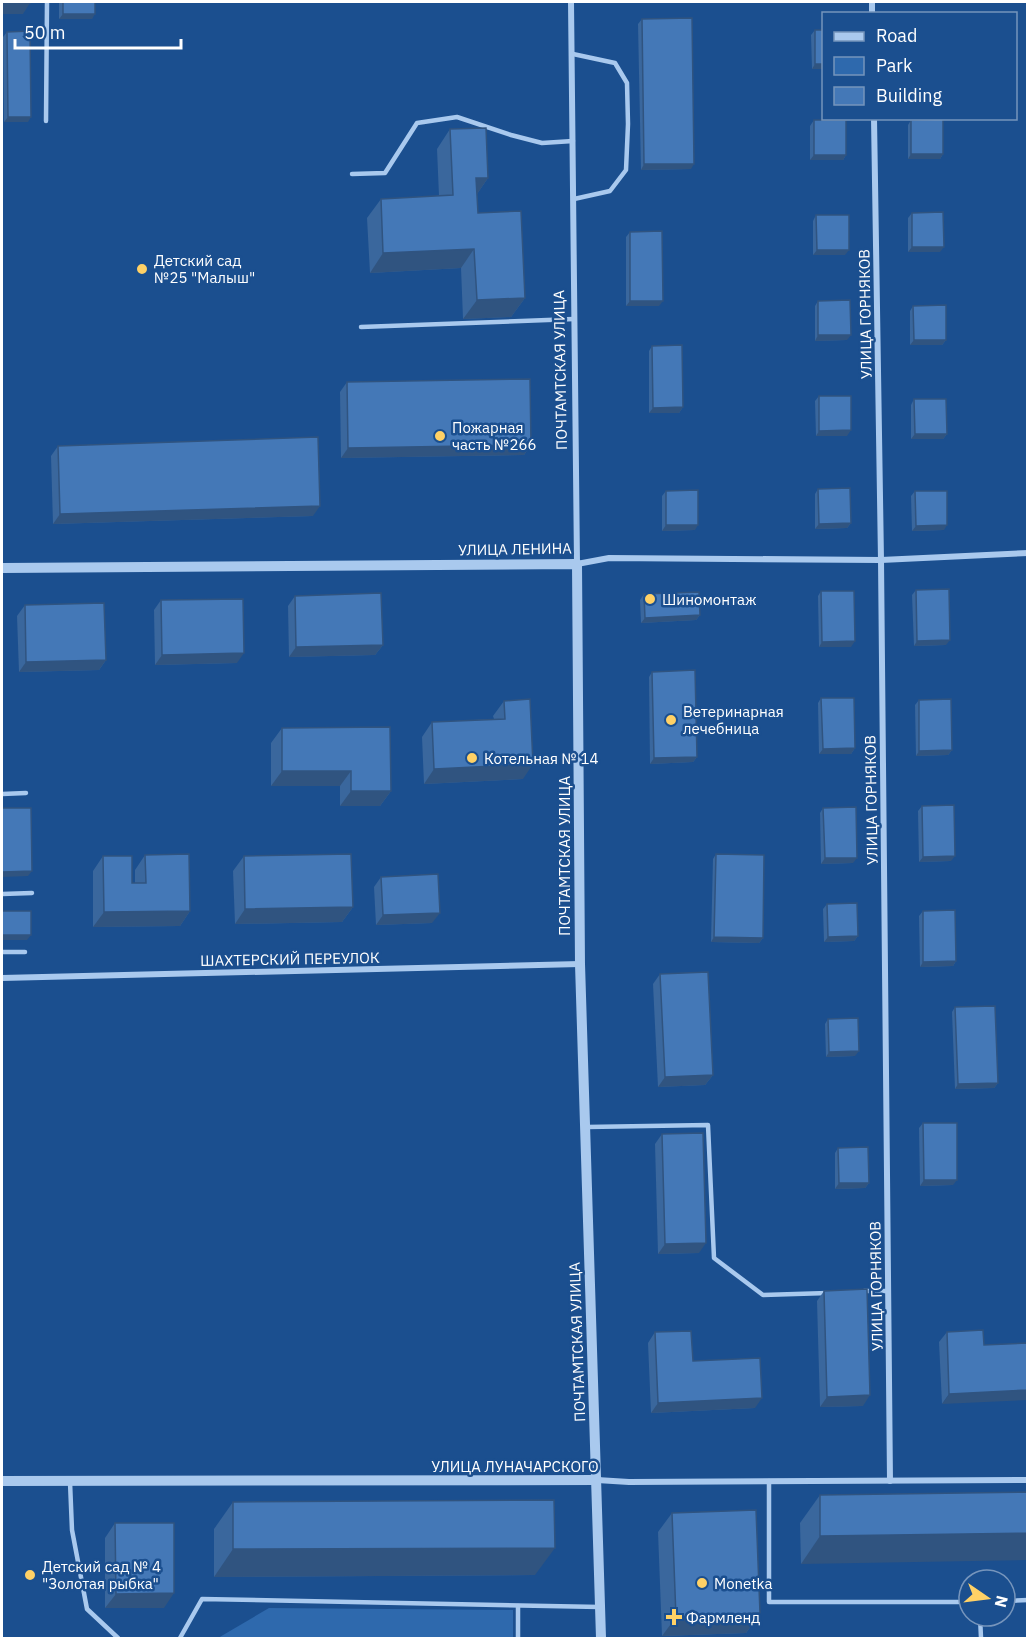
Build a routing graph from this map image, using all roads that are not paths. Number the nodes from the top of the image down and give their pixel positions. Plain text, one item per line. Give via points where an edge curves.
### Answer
1 (47, 2) edge
2 (571, 2) edge
3 (573, 54) junction
4 (874, 120) edge
5 (46, 121) dead end
6 (573, 141) junction
7 (352, 174) dead end
8 (574, 199) junction
9 (574, 319) junction
10 (361, 327) dead end
11 (1028, 553) edge
12 (881, 561) junction
13 (577, 564) junction
14 (2, 568) edge
15 (2, 794) edge
16 (26, 794) dead end
17 (32, 893) dead end
18 (2, 894) edge
19 (2, 952) edge
20 (25, 952) dead end
21 (580, 964) junction
22 (2, 978) edge
23 (584, 1127) junction
24 (888, 1291) junction
25 (854, 1292) edge
26 (831, 1293) edge
27 (597, 1480) junction
28 (1028, 1480) edge
29 (2, 1481) edge
30 (70, 1481) junction
31 (890, 1481) junction
32 (769, 1482) junction
33 (957, 1602) edge
34 (518, 1606) junction
35 (600, 1606) junction
36 (118, 1638) edge
37 (180, 1638) edge
38 (518, 1638) edge
39 (601, 1638) edge

1 - 5 lane
2 - 3 street, ПОЧТАМТСКАЯ УЛИЦА
3 - 6 street, ПОЧТАМТСКАЯ УЛИЦА
3 - 8 lane via 615,63 627,83 628,124 626,170 610,191
4 - 12 street, УЛИЦА ГОРНЯКОВ
6 - 7 lane via 542,143 457,117 417,123 386,173
6 - 8 street, ПОЧТАМТСКАЯ УЛИЦА
8 - 9 street, ПОЧТАМТСКАЯ УЛИЦА
9 - 10 lane
9 - 13 street, ПОЧТАМТСКАЯ УЛИЦА
11 - 12 street, УЛИЦА ЛЕНИНА
12 - 13 street, УЛИЦА ЛЕНИНА via 609,558
12 - 24 street, УЛИЦА ГОРНЯКОВ
13 - 14 street, УЛИЦА ЛЕНИНА
13 - 21 street, ПОЧТАМТСКАЯ УЛИЦА
15 - 16 lane
17 - 18 lane
19 - 20 lane
21 - 22 street, ШАХТЕРСКИЙ ПЕРЕУЛОК
21 - 23 street, ПОЧТАМТСКАЯ УЛИЦА
23 - 26 lane via 708,1125 714,1258 763,1295
23 - 27 street, ПОЧТАМТСКАЯ УЛИЦА
24 - 25 lane
24 - 31 street, УЛИЦА ГОРНЯКОВ
27 - 30 street, УЛИЦА ЛУНАЧАРСКОГО
27 - 32 street, УЛИЦА ЛУНАЧАРСКОГО
27 - 35 street, ПОЧТАМТСКАЯ УЛИЦА
28 - 31 street, УЛИЦА ЛУНАЧАРСКОГО
29 - 30 street, УЛИЦА ЛУНАЧАРСКОГО
30 - 36 lane via 72,1530 87,1609
31 - 32 street, УЛИЦА ЛУНАЧАРСКОГО
32 - 33 lane via 769,1602
34 - 35 lane
34 - 37 lane via 202,1599
34 - 38 lane
35 - 39 street, ПОЧТАМТСКАЯ УЛИЦА

